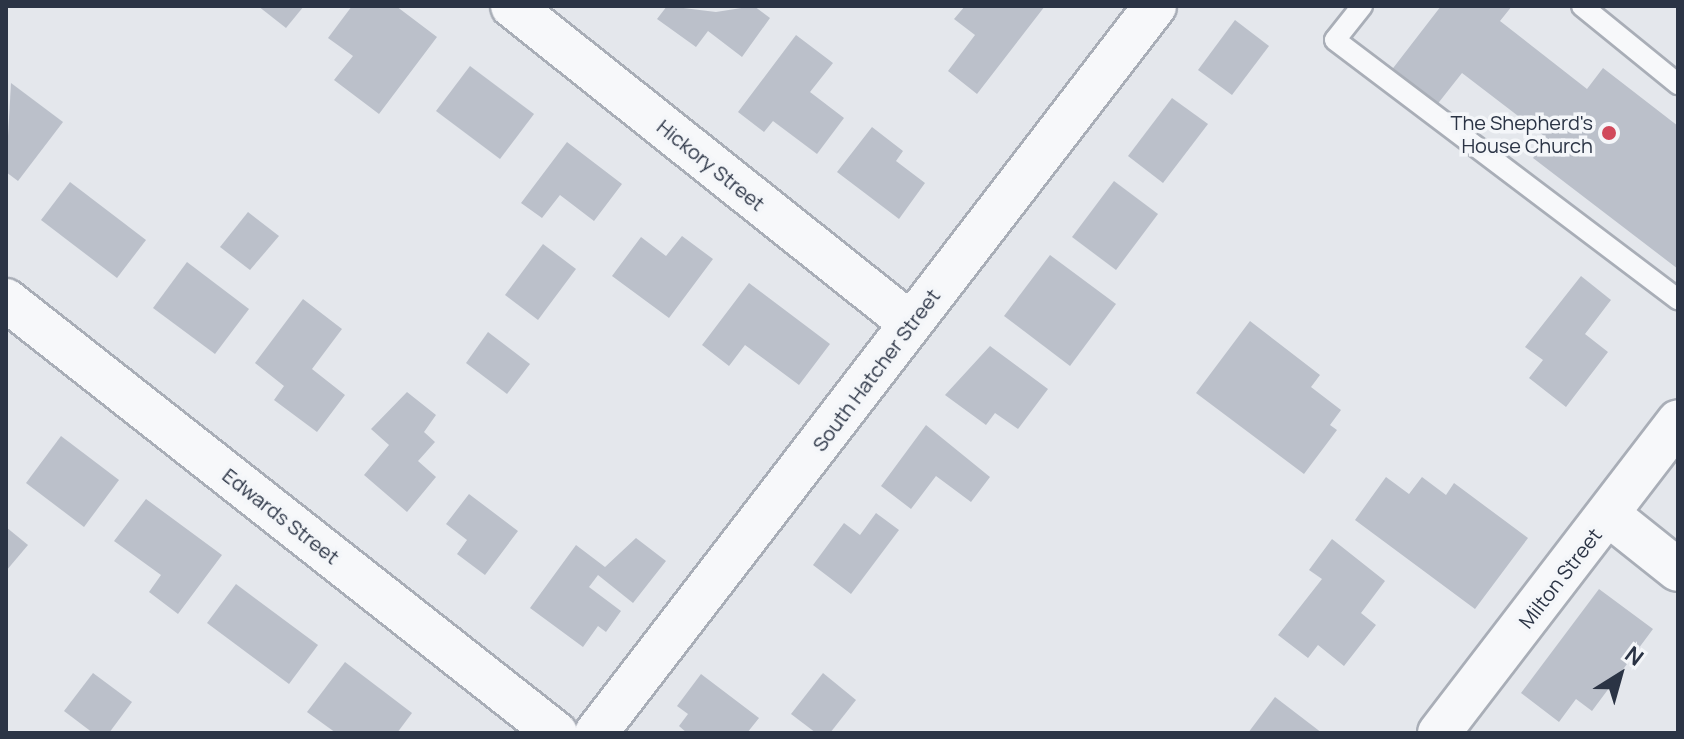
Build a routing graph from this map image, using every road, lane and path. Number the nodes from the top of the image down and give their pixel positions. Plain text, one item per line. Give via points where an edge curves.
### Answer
1 (512, 6) edge
2 (1155, 6) edge
3 (1582, 6) edge
4 (1350, 10) edge
5 (1678, 84) edge
6 (1678, 299) edge
7 (6, 300) edge
8 (910, 323) junction
9 (1678, 421) edge
10 (1609, 515) junction
11 (1678, 570) edge
12 (556, 733) edge
13 (596, 733) edge
14 (1439, 733) edge

1 - 8 street, Hickory Street
2 - 8 street, South Hatcher Street
3 - 5 lane
4 - 6 lane via 1335,40
7 - 12 street, Edwards Street
8 - 13 street, South Hatcher Street
9 - 10 street, Milton Street
10 - 11 street
10 - 14 street, Milton Street

